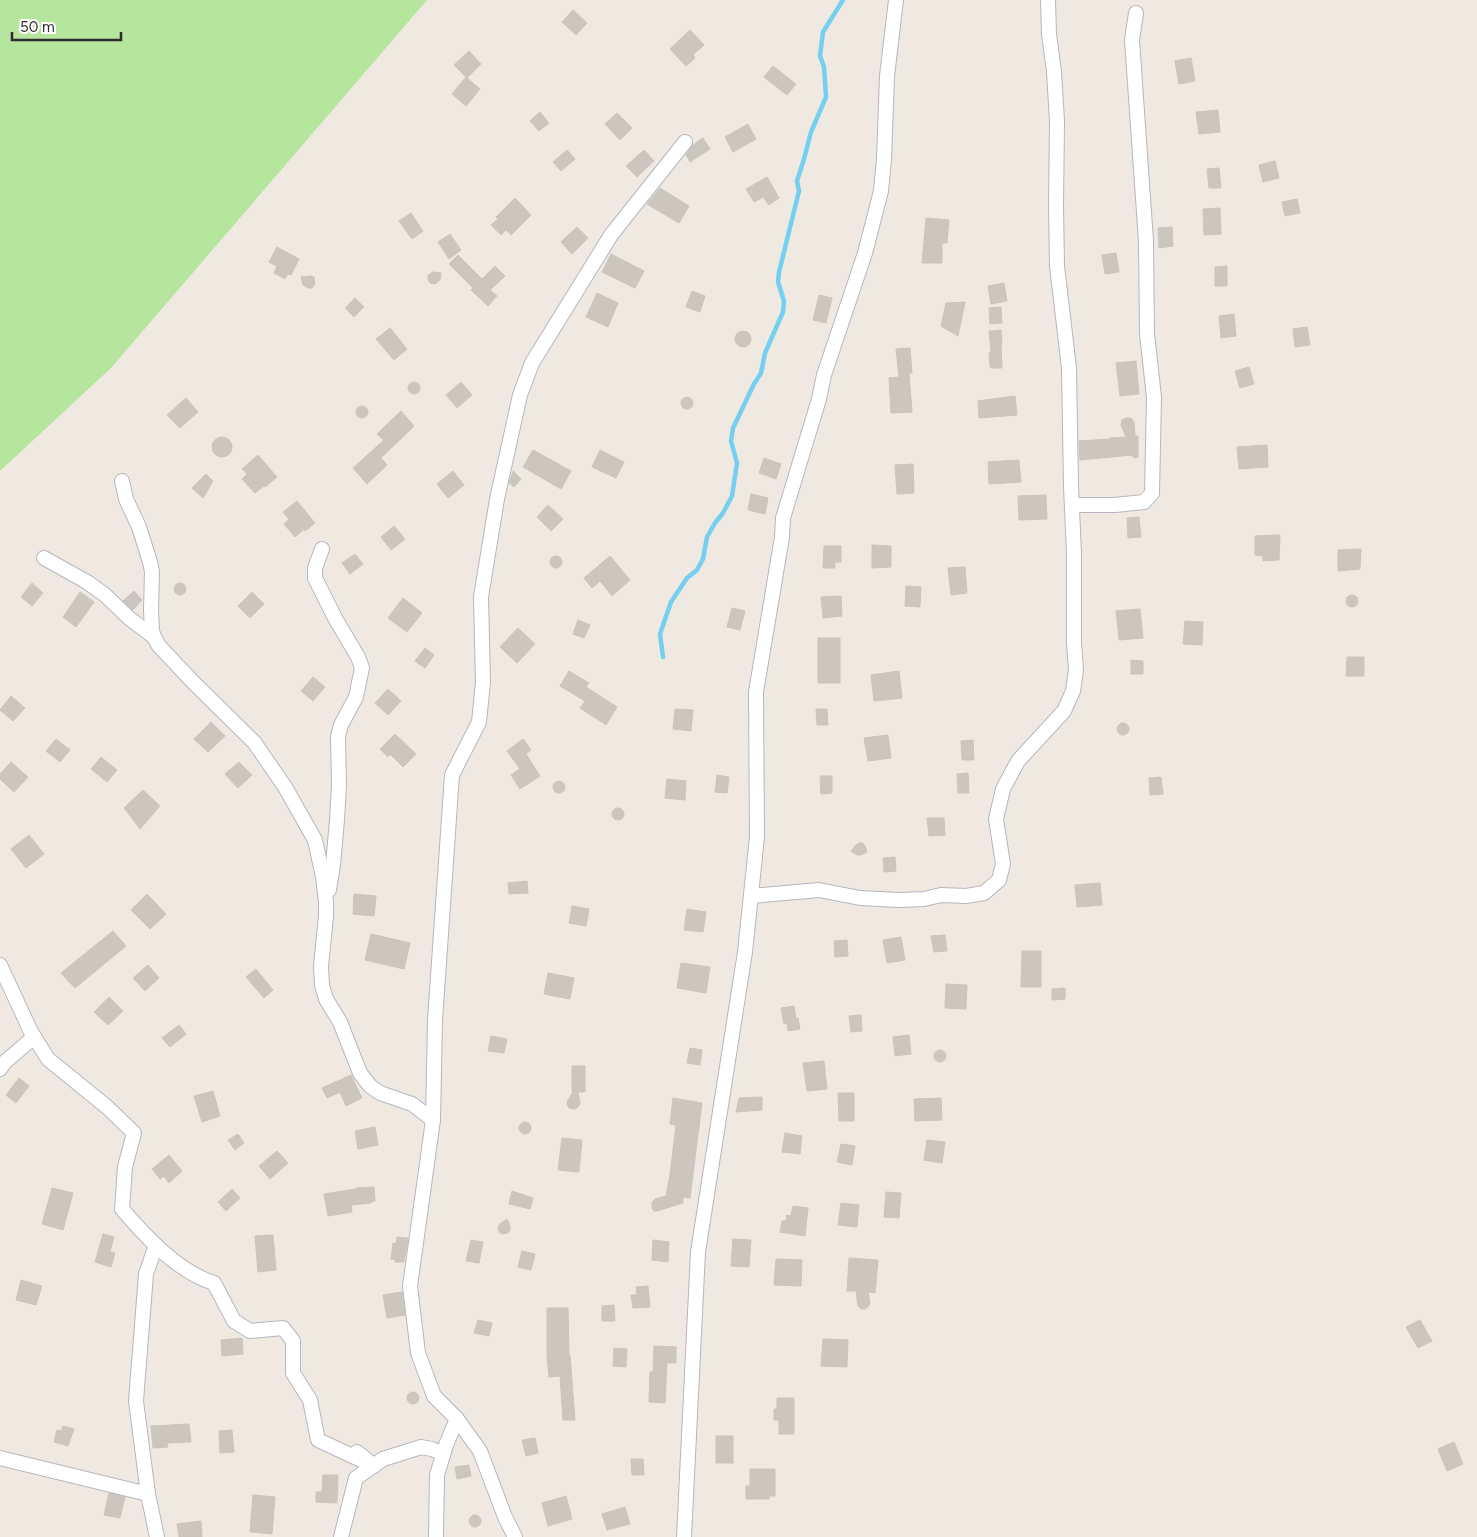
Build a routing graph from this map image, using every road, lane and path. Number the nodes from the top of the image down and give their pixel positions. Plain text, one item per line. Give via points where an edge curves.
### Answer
1 (896, 0) edge
2 (1048, 0) edge
3 (1136, 13) dead end
4 (684, 142) dead end
5 (122, 481) dead end
6 (1072, 505) junction
7 (322, 550) dead end
8 (44, 558) dead end
9 (154, 637) junction
10 (750, 896) junction
11 (326, 902) junction
12 (0, 965) edge
13 (34, 1037) junction
14 (0, 1069) edge
15 (433, 1120) junction
16 (156, 1245) junction
17 (456, 1419) junction
18 (357, 1452) dead end
19 (443, 1454) junction
20 (0, 1458) edge
21 (374, 1466) junction
22 (148, 1494) junction
23 (157, 1537) edge
24 (340, 1537) edge
25 (436, 1537) edge
26 (515, 1537) edge
27 (684, 1537) edge

1 - 10 street via 887,76 881,190 866,253 824,375 783,518 756,692 757,837
2 - 6 street via 1057,121 1057,266 1069,368
3 - 6 street via 1132,40 1146,241 1147,334 1154,397 1152,493 1144,502
4 - 15 street via 611,235 532,363 520,396 497,499 481,597 483,682 478,722 452,775 435,1020
5 - 9 street via 150,562
6 - 10 street via 1076,670 1073,691 1064,711 1018,761 1003,789 996,819 1003,864 999,880 984,893 924,899 860,898 819,890
7 - 11 street via 315,578 362,668 356,697 338,736 335,844
8 - 9 street via 105,595
9 - 11 street via 267,759 315,840
10 - 27 street via 745,952 698,1252
11 - 15 street via 322,985 360,1073 380,1093 412,1104
12 - 13 street
13 - 14 street
13 - 16 street via 48,1059 108,1107 134,1133 125,1167 122,1209
15 - 17 street via 410,1286 418,1353 434,1396
16 - 21 street via 200,1279 214,1283 234,1321 250,1331 283,1328 292,1341 293,1374 310,1400 318,1440
16 - 22 street via 146,1274 136,1401
17 - 19 street
17 - 26 street via 480,1451
18 - 21 street
19 - 21 street via 421,1447 383,1459
19 - 25 street via 437,1475
20 - 22 street
21 - 24 street via 356,1478
22 - 23 street

